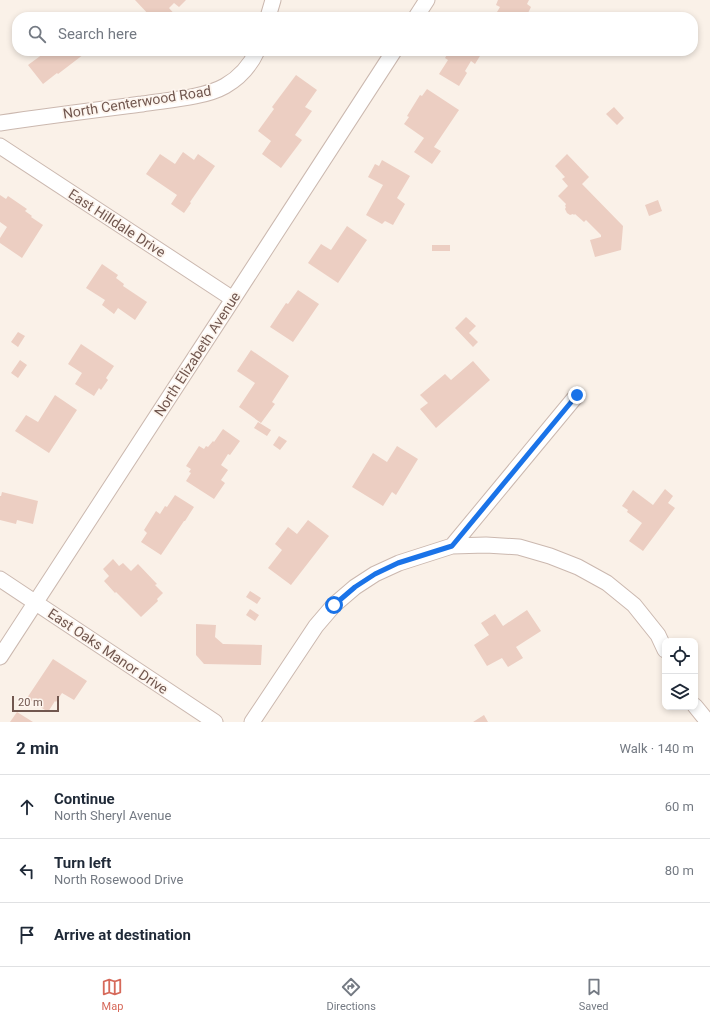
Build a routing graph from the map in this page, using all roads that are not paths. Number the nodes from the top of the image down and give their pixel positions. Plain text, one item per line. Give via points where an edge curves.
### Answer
1 (273, 0) edge
2 (427, 0) edge
3 (269, 12) edge
4 (419, 12) edge
5 (255, 56) edge
6 (391, 56) edge
7 (0, 123) edge
8 (0, 146) edge
9 (233, 299) junction
10 (577, 395) dead end
11 (452, 546) junction
12 (0, 579) edge
13 (35, 602) junction
14 (662, 644) edge
15 (0, 657) edge
16 (698, 710) edge
17 (215, 722) edge
18 (252, 722) edge
19 (708, 722) edge

1 - 3 street
2 - 4 street
5 - 7 street, North Centerwood Road via 237,78 209,93
6 - 9 street, North Elizabeth Avenue
8 - 9 street, East Hilldale Drive
9 - 13 street, North Elizabeth Avenue
10 - 11 street
11 - 14 street via 519,547 578,567 607,583 634,605
11 - 18 street via 398,563 375,574 334,605 316,626
12 - 13 street, East Oaks Manor Drive
13 - 15 street, North Elizabeth Avenue
13 - 17 street, East Oaks Manor Drive
16 - 19 street

